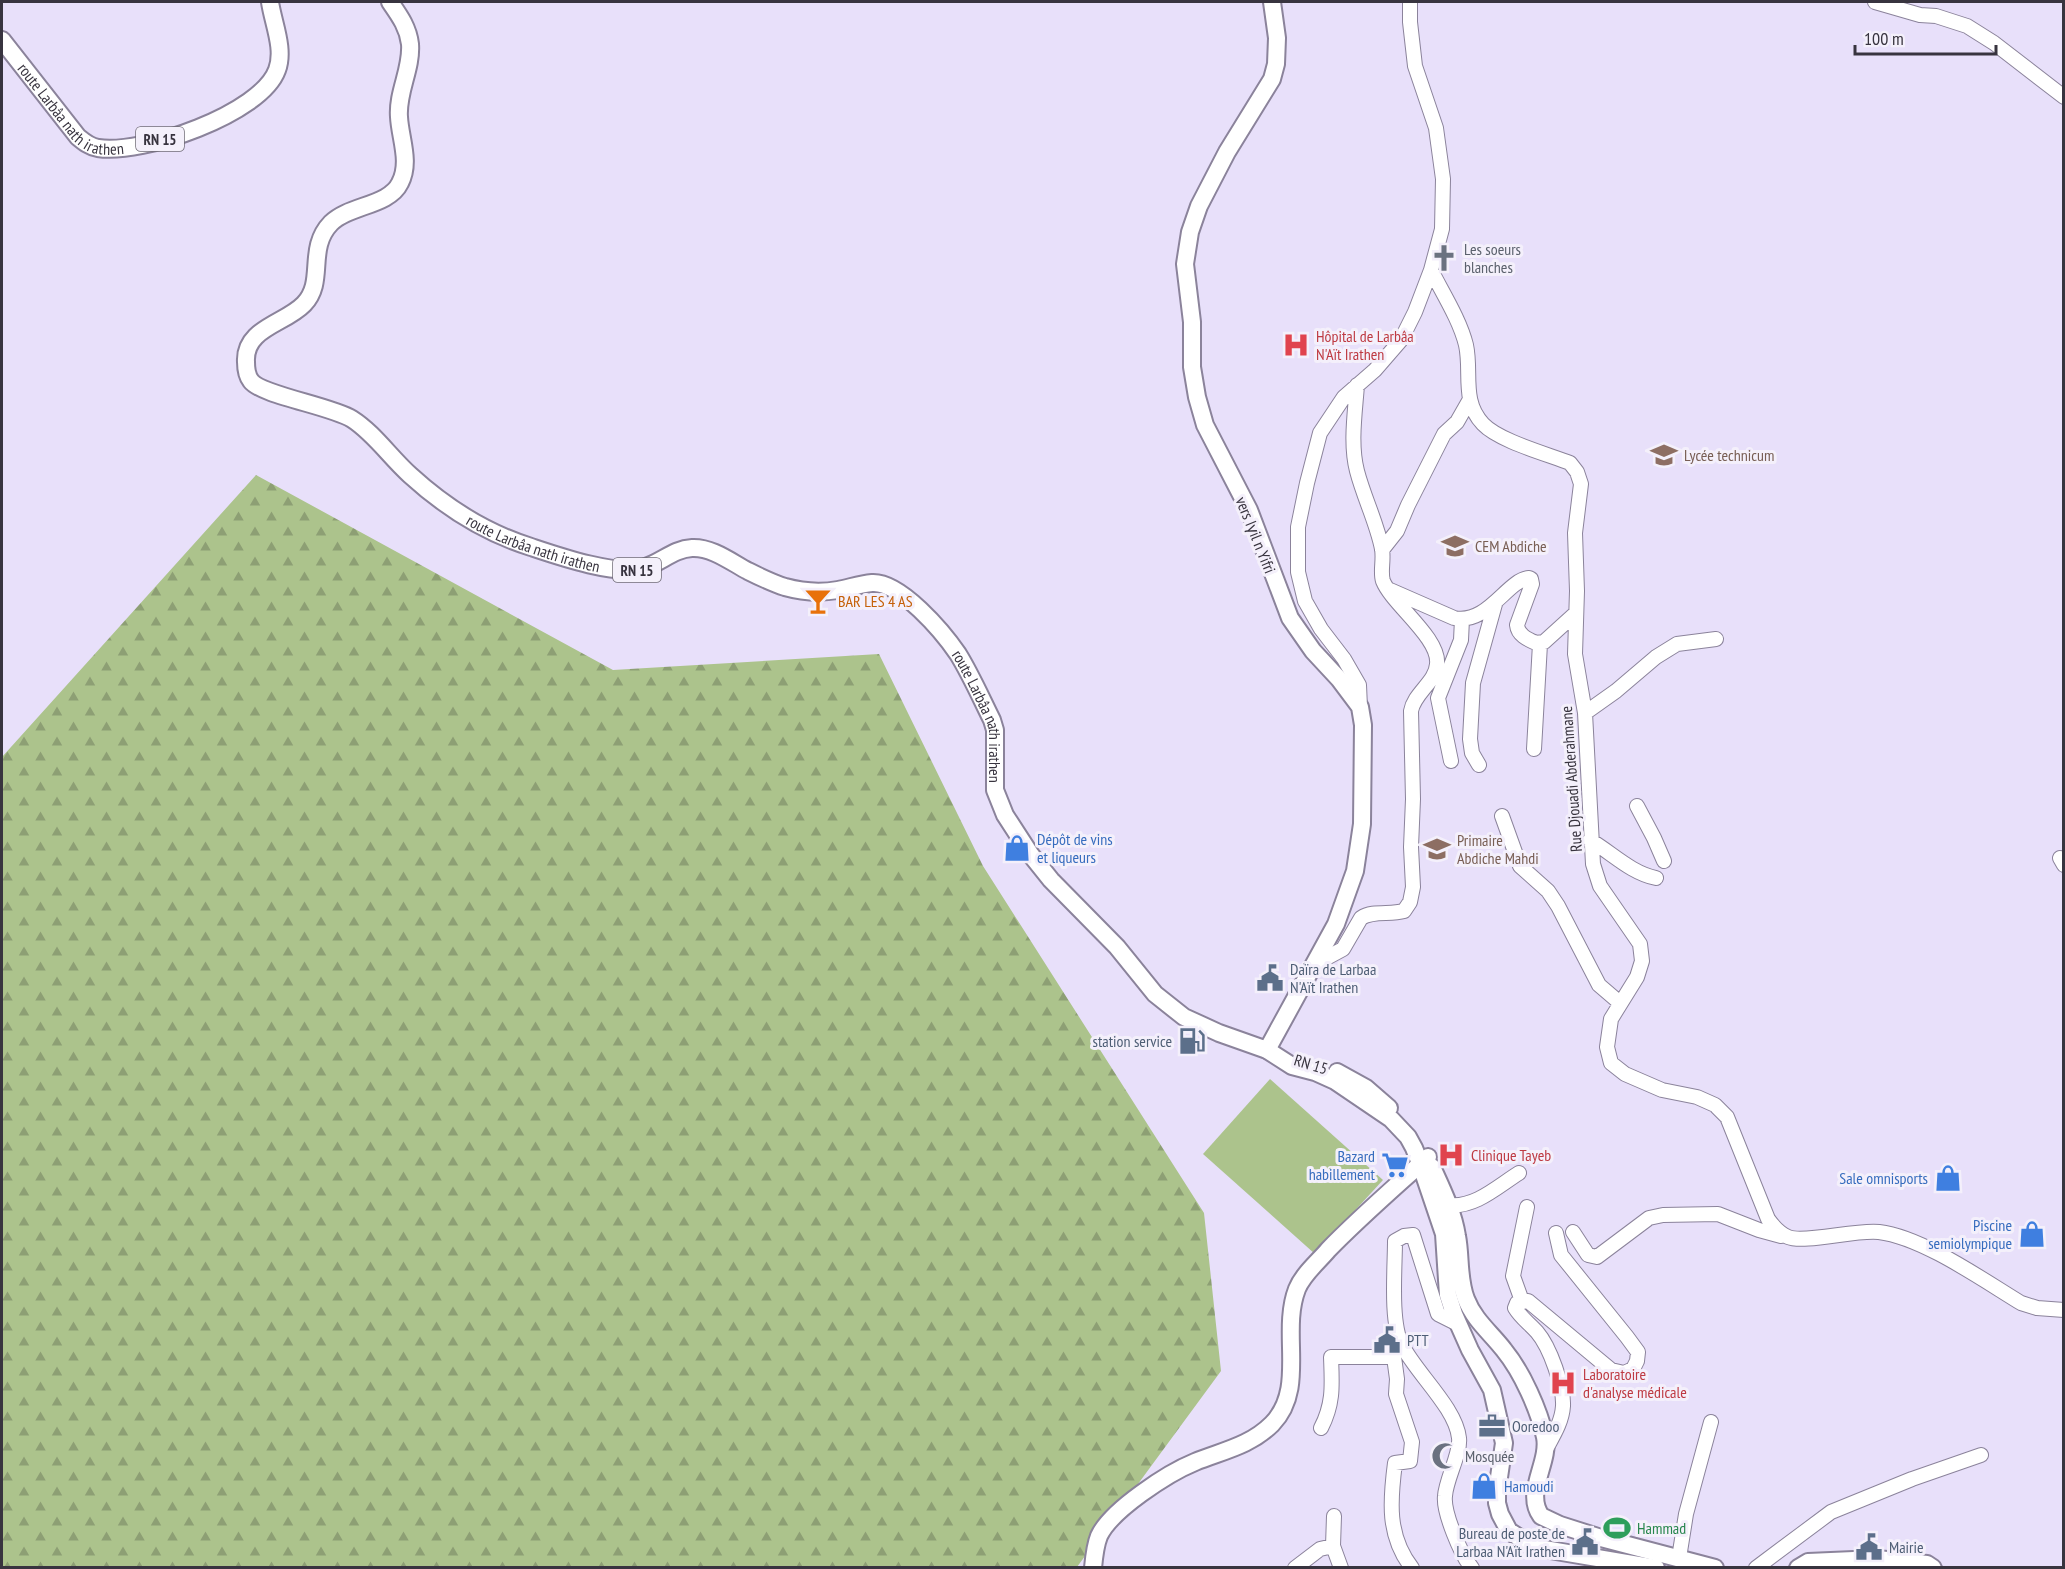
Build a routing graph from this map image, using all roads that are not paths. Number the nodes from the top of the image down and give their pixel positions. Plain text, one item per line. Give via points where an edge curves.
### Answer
1 (270, 2) edge
2 (390, 2) edge
3 (1272, 2) edge
4 (1410, 2) edge
5 (1875, 2) edge
6 (2, 39) edge
7 (2064, 97) edge
8 (1431, 270) junction
9 (1357, 385) junction
10 (1469, 401) junction
11 (1382, 550) junction
12 (1388, 589) junction
13 (1495, 604) junction
14 (1576, 613) junction
15 (1462, 620) junction
16 (1716, 639) dead end
17 (1540, 644) junction
18 (1360, 707) junction
19 (1585, 712) junction
20 (1534, 750) dead end
21 (1451, 761) dead end
22 (1479, 765) dead end
23 (1637, 806) dead end
24 (1502, 816) dead end
25 (1590, 840) junction
26 (1664, 861) dead end
27 (1656, 878) dead end
28 (1317, 963) junction
29 (1620, 1003) junction
30 (1271, 1053) junction
31 (1424, 1160) junction
32 (1519, 1173) dead end
33 (1449, 1205) junction
34 (1527, 1207) dead end
35 (1573, 1232) dead end
36 (1556, 1233) dead end
37 (1789, 1238) junction
38 (1521, 1301) junction
39 (2064, 1310) edge
40 (1458, 1324) junction
41 (1396, 1330) junction
42 (1394, 1357) junction
43 (1711, 1422) dead end
44 (1321, 1428) dead end
45 (1546, 1449) junction
46 (1982, 1455) dead end
47 (1334, 1516) dead end
48 (1333, 1546) junction
49 (1679, 1558) junction
50 (1093, 1568) edge
51 (1295, 1568) edge
52 (1341, 1568) edge
53 (1412, 1568) edge
54 (1472, 1568) edge
55 (1656, 1568) edge
56 (1715, 1568) edge
57 (1756, 1568) edge
58 (1798, 1568) edge
59 (1933, 1568) edge

1 - 6 main road, route Larbâa nath irathen / RN 15 via 280,61 270,82 255,97 201,129 138,145 97,148 85,143
2 - 30 main road, route Larbâa nath irathen / RN 15 via 401,17 410,42 399,105 404,149 402,181 390,195 347,212 326,229 317,250 313,291 307,301 263,330 248,345 246,370 255,386 349,417 439,499 485,528 532,548 630,571 654,564 674,551 704,549 790,588 827,592 877,583 895,589 957,654 995,730 999,803 1051,880 1168,1006 1219,1033
3 - 18 main road, vers Iγil n Yifri via 1276,38 1272,79 1227,152 1190,232 1185,264 1192,322 1192,367 1205,425 1249,510 1290,618
4 - 8 street via 1415,66 1436,128 1443,179 1442,229
5 - 7 street via 1967,26
8 - 9 street via 1401,340
8 - 10 street, Rue Djouadi Abderahmane via 1466,346
9 - 11 street via 1354,454
9 - 18 street via 1320,433 1298,527 1298,572 1305,601 1359,686
10 - 11 street via 1457,422 1444,434 1397,531
10 - 14 street, Rue Djouadi Abderahmane via 1484,425 1499,436 1570,463 1577,472 1581,494 1575,533
11 - 12 street via 1382,577
12 - 15 street
12 - 28 street via 1426,637 1438,664 1412,702 1413,887 1404,911 1366,915 1343,950
13 - 15 street
13 - 17 street via 1520,580 1531,579 1517,625 1520,634
13 - 22 street via 1473,683 1470,740
14 - 17 street
14 - 19 street, Rue Djouadi Abderahmane via 1575,654
15 - 21 street via 1461,640 1438,698
16 - 19 street via 1677,644
17 - 20 street
18 - 28 main road via 1362,824 1355,871
19 - 25 street, Rue Djouadi Abderahmane
23 - 26 street
24 - 29 street via 1520,866 1548,891 1599,985
25 - 27 street via 1624,864
25 - 29 street, Rue Djouadi Abderahmane via 1600,886 1640,944 1642,961 1637,977
28 - 30 main road
29 - 37 street, Rue Djouadi Abderahmane via 1611,1019 1608,1037 1611,1063 1625,1074 1662,1090 1715,1105 1727,1117 1768,1219
30 - 31 main road, RN 15 via 1292,1066 1335,1082 1391,1119
31 - 33 main road, RN 15
31 - 40 main road, RN 15 via 1444,1234 1448,1295
31 - 50 main road via 1365,1212 1297,1288 1289,1339 1291,1384 1277,1419 1241,1446 1195,1462 1150,1486 1109,1522 1096,1545
32 - 33 street via 1470,1203
33 - 45 main road, RN 15 via 1465,1297 1479,1322 1513,1362 1542,1426
34 - 38 street via 1514,1276
35 - 37 street via 1588,1255 1597,1257 1649,1218 1663,1215 1718,1214
36 - 38 street via 1561,1255 1638,1353 1633,1369 1623,1373 1611,1370 1544,1313 1528,1301
37 - 39 street via 1877,1231 1903,1237 2021,1303
38 - 45 street via 1515,1308 1538,1333 1554,1362 1563,1405 1559,1425
40 - 41 street via 1438,1314 1413,1234 1395,1241
40 - 55 main road, RN 15 via 1492,1390 1504,1443 1497,1503 1509,1531 1538,1547
41 - 42 street
41 - 54 street via 1402,1346 1450,1411 1459,1439 1444,1497 1449,1521
42 - 44 street via 1331,1357 1332,1395
42 - 53 street via 1396,1394 1412,1442 1410,1461 1395,1463 1390,1494 1394,1535
43 - 49 street via 1686,1514
45 - 49 main road, RN 15 via 1534,1501 1541,1516 1570,1528
46 - 57 street via 1831,1512
47 - 48 street
48 - 51 street via 1320,1549
48 - 52 street
49 - 56 main road, RN 15
58 - 59 main road via 1808,1562 1877,1559

